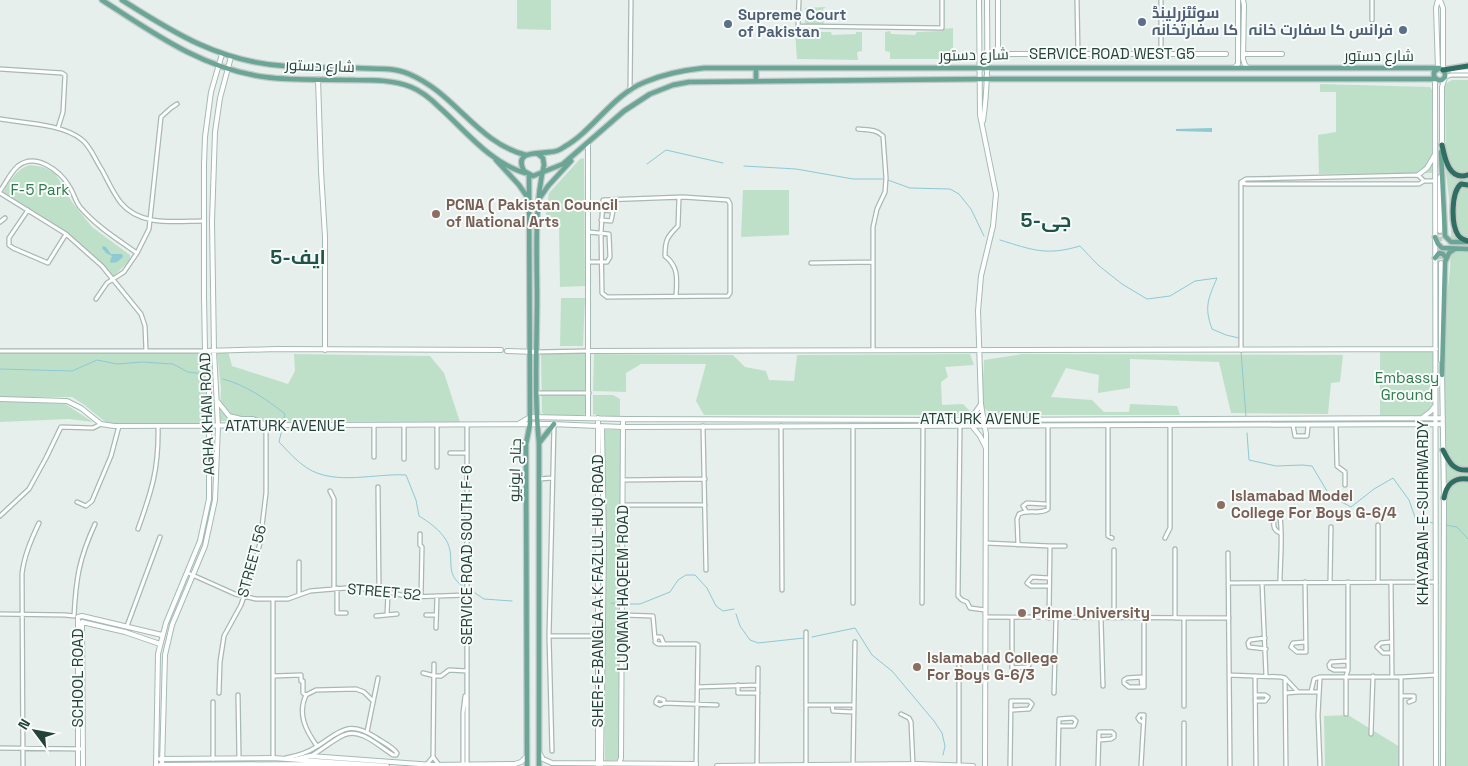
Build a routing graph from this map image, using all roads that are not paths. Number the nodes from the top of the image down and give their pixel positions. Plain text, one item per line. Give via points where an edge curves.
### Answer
1 (102, 0) edge
2 (122, 0) edge
3 (631, 0) edge
4 (799, 0) edge
5 (942, 0) edge
6 (979, 0) edge
7 (987, 0) edge
8 (998, 0) edge
9 (1077, 0) edge
10 (1161, 0) edge
11 (1238, 0) edge
12 (1243, 0) edge
13 (1372, 0) edge
14 (1439, 0) edge
15 (1372, 20) dead end
16 (222, 54) junction
17 (1078, 54) junction
18 (1161, 54) junction
19 (1226, 54) dead end
20 (1243, 54) junction
21 (1282, 54) dead end
22 (231, 57) junction
23 (218, 65) junction
24 (1468, 66) edge
25 (227, 68) junction
26 (756, 68) junction
27 (881, 68) junction
28 (979, 68) junction
29 (987, 68) junction
30 (0, 69) edge
31 (1232, 69) junction
32 (1249, 69) junction
33 (1442, 70) junction
34 (1468, 71) edge
35 (1468, 75) edge
36 (1445, 77) junction
37 (318, 79) junction
38 (986, 79) junction
39 (1435, 79) junction
40 (881, 80) junction
41 (979, 80) junction
42 (756, 82) junction
43 (630, 91) junction
44 (1442, 96) junction
45 (1435, 97) junction
46 (177, 104) dead end
47 (0, 119) edge
48 (983, 123) junction
49 (58, 128) junction
50 (858, 129) dead end
51 (588, 144) junction
52 (1442, 148) junction
53 (538, 154) junction
54 (576, 154) junction
55 (490, 155) junction
56 (526, 155) junction
57 (1435, 156) junction
58 (542, 171) junction
59 (528, 174) junction
60 (1418, 175) junction
61 (1468, 175) edge
62 (1312, 178) junction
63 (1320, 178) junction
64 (1424, 181) junction
65 (1434, 181) junction
66 (1240, 182) junction
67 (1312, 184) junction
68 (1319, 184) junction
69 (1468, 184) edge
70 (0, 192) edge
71 (679, 198) junction
72 (529, 199) junction
73 (538, 199) junction
74 (28, 210) junction
75 (601, 210) junction
76 (5, 218) dead end
77 (150, 220) junction
78 (601, 220) junction
79 (204, 221) junction
80 (0, 222) edge
81 (212, 222) junction
82 (588, 232) junction
83 (601, 233) junction
84 (66, 234) junction
85 (1435, 238) junction
86 (1468, 241) edge
87 (1455, 249) junction
88 (1468, 249) edge
89 (137, 253) junction
90 (1435, 258) junction
91 (1446, 258) junction
92 (588, 262) junction
93 (601, 262) junction
94 (872, 262) junction
95 (811, 263) dead end
96 (1441, 263) tunnel mouth
97 (113, 280) junction
98 (676, 296) junction
99 (96, 299) dead end
100 (1436, 349) junction
101 (325, 350) junction
102 (501, 350) dead end
103 (507, 350) dead end
104 (873, 350) junction
105 (1241, 350) junction
106 (0, 351) edge
107 (146, 351) junction
108 (205, 351) junction
109 (214, 351) junction
110 (589, 351) junction
111 (979, 351) junction
112 (530, 352) junction
113 (536, 352) junction
114 (1442, 375) junction
115 (589, 392) junction
116 (537, 393) junction
117 (0, 399) edge
118 (217, 400) junction
119 (981, 404) junction
120 (1436, 404) junction
121 (530, 417) junction
122 (537, 417) junction
123 (588, 418) junction
124 (600, 418) junction
125 (1184, 418) junction
126 (1420, 418) junction
127 (1436, 418) junction
128 (1443, 418) junction
129 (622, 419) junction
130 (796, 419) junction
131 (967, 419) junction
132 (983, 419) junction
133 (101, 424) junction
134 (518, 424) junction
135 (530, 424) junction
136 (537, 424) junction
137 (554, 424) junction
138 (1436, 424) junction
139 (1443, 424) junction
140 (467, 425) junction
141 (984, 425) junction
142 (1170, 425) junction
143 (1184, 425) junction
144 (1293, 425) junction
145 (119, 426) junction
146 (158, 426) junction
147 (209, 426) junction
148 (218, 426) junction
149 (267, 426) junction
150 (374, 426) junction
151 (404, 426) junction
152 (437, 426) junction
153 (600, 426) junction
154 (703, 426) junction
155 (781, 426) junction
156 (796, 426) junction
157 (853, 426) junction
158 (960, 426) junction
159 (972, 426) junction
160 (1048, 426) junction
161 (1108, 426) junction
162 (1308, 426) junction
163 (1336, 426) junction
164 (622, 427) junction
165 (923, 427) junction
166 (539, 442) junction
167 (986, 448) junction
168 (1443, 450) junction
169 (450, 453) dead end
170 (467, 453) junction
171 (374, 457) dead end
172 (404, 459) dead end
173 (437, 467) dead end
174 (1468, 470) edge
175 (552, 478) junction
176 (1468, 478) edge
177 (538, 479) junction
178 (705, 479) junction
179 (623, 480) junction
180 (1345, 486) dead end
181 (378, 487) dead end
182 (330, 491) dead end
183 (1444, 498) junction
184 (77, 502) dead end
185 (1045, 504) dead end
186 (623, 505) junction
187 (705, 505) junction
188 (1026, 511) junction
189 (0, 516) edge
190 (39, 523) dead end
191 (95, 524) dead end
192 (1378, 525) dead end
193 (1331, 527) dead end
194 (138, 529) dead end
195 (1280, 533) junction
196 (420, 534) dead end
197 (160, 537) dead end
198 (1112, 538) dead end
199 (1165, 538) dead end
200 (1436, 540) junction
201 (1443, 542) junction
202 (986, 543) junction
203 (1018, 545) junction
204 (1050, 546) junction
205 (1066, 546) dead end
206 (1175, 549) dead end
207 (1114, 550) dead end
208 (1228, 553) dead end
209 (299, 562) dead end
210 (706, 570) dead end
211 (188, 573) junction
212 (193, 575) junction
213 (1049, 578) junction
214 (1378, 581) junction
215 (1280, 582) junction
216 (1305, 582) junction
217 (1330, 582) junction
218 (1348, 582) junction
219 (1391, 582) junction
220 (1436, 582) junction
221 (1228, 583) junction
222 (1262, 583) junction
223 (1049, 586) junction
224 (336, 588) junction
225 (379, 590) junction
226 (782, 590) dead end
227 (388, 593) junction
228 (299, 595) junction
229 (466, 595) junction
230 (244, 596) junction
231 (437, 596) junction
232 (421, 597) junction
233 (273, 600) junction
234 (853, 603) dead end
235 (922, 603) dead end
236 (985, 610) junction
237 (346, 613) dead end
238 (0, 614) edge
239 (23, 614) junction
240 (397, 614) dead end
241 (387, 615) junction
242 (426, 615) dead end
243 (436, 615) junction
244 (623, 615) junction
245 (376, 616) dead end
246 (987, 617) junction
247 (79, 618) junction
248 (1012, 618) junction
249 (1049, 618) junction
250 (1056, 618) junction
251 (1101, 618) junction
252 (1114, 618) junction
253 (1144, 618) junction
254 (1175, 618) junction
255 (1184, 618) junction
256 (1229, 618) junction
257 (127, 626) junction
258 (436, 628) dead end
259 (806, 632) dead end
260 (162, 635) junction
261 (549, 636) junction
262 (597, 636) junction
263 (1266, 638) junction
264 (655, 639) junction
265 (854, 642) dead end
266 (1306, 642) junction
267 (1392, 642) junction
268 (160, 644) junction
269 (664, 644) junction
270 (1266, 649) junction
271 (1392, 652) junction
272 (158, 654) junction
273 (165, 655) junction
274 (1012, 660) junction
275 (1348, 661) junction
276 (434, 664) dead end
277 (959, 666) dead end
278 (758, 668) dead end
279 (1348, 670) junction
280 (467, 671) junction
281 (422, 673) dead end
282 (1229, 675) junction
283 (1436, 675) junction
284 (273, 676) junction
285 (435, 676) junction
286 (1255, 676) junction
287 (1266, 676) junction
288 (1346, 676) junction
289 (1372, 676) junction
290 (1320, 677) junction
291 (1392, 677) junction
292 (1401, 677) junction
293 (378, 678) dead end
294 (1285, 678) junction
295 (738, 685) junction
296 (758, 685) junction
297 (697, 686) junction
298 (1103, 686) dead end
299 (1142, 686) junction
300 (219, 692) dead end
301 (1298, 692) junction
302 (1311, 692) junction
303 (1319, 692) junction
304 (758, 693) junction
305 (1054, 693) dead end
306 (1286, 693) junction
307 (305, 694) junction
308 (1255, 695) junction
309 (238, 696) dead end
310 (1401, 696) junction
311 (372, 700) junction
312 (1255, 701) junction
313 (213, 702) dead end
314 (1408, 702) dead end
315 (664, 703) dead end
316 (697, 705) junction
317 (717, 705) dead end
318 (806, 705) junction
319 (832, 705) junction
320 (854, 705) junction
321 (1184, 706) dead end
322 (1012, 710) junction
323 (854, 712) junction
324 (900, 714) dead end
325 (1346, 714) dead end
326 (1144, 722) dead end
327 (1184, 724) dead end
328 (1059, 726) junction
329 (367, 732) junction
330 (1371, 734) dead end
331 (1099, 740) junction
332 (1436, 744) junction
333 (1443, 744) junction
334 (317, 746) junction
335 (0, 748) edge
336 (23, 749) junction
337 (80, 749) junction
338 (552, 751) dead end
339 (539, 752) junction
340 (310, 756) junction
341 (527, 756) junction
342 (433, 757) junction
343 (239, 758) junction
344 (277, 758) junction
345 (621, 758) junction
346 (162, 759) junction
347 (214, 759) junction
348 (156, 760) junction
349 (625, 763) junction
350 (216, 764) junction
351 (277, 764) junction
352 (299, 764) edge
353 (619, 764) junction
354 (162, 765) edge
355 (286, 765) edge
356 (427, 765) junction
357 (440, 765) junction
358 (465, 765) edge
359 (600, 765) edge
360 (696, 765) edge
361 (854, 765) edge
362 (916, 765) edge
363 (23, 766) edge
364 (78, 766) edge
365 (83, 766) edge
366 (156, 766) edge
367 (349, 766) edge
368 (387, 766) edge
369 (527, 766) edge
370 (539, 766) edge
371 (717, 766) edge
372 (757, 766) edge
373 (806, 766) edge
374 (825, 766) edge
375 (959, 766) edge
376 (973, 766) edge
377 (985, 766) edge
378 (1010, 766) edge
379 (1058, 766) edge
380 (1098, 766) edge
381 (1141, 766) edge
382 (1184, 766) edge
383 (1230, 766) edge
384 (1256, 766) edge
385 (1286, 766) edge
386 (1320, 766) edge
387 (1401, 766) edge
388 (1436, 766) edge
389 (1442, 766) edge

1 - 23 main road, شارع دستور via 169,43
2 - 16 main road, شارع دستور via 176,34
3 - 43 street
4 - 5 street via 798,26 942,28
6 - 28 street
7 - 29 street
8 - 17 street, SERVICE ROAD WEST G5 via 998,54
9 - 17 street
10 - 18 street
11 - 31 street via 1238,64
12 - 20 street
13 - 15 street
14 - 33 street via 1443,8
16 - 22 main road, شارع دستور
16 - 23 street, AGHA KHAN ROAD
17 - 18 street, SERVICE ROAD WEST G5
18 - 19 street, SERVICE ROAD WEST G5
20 - 21 street
20 - 32 street via 1243,62
22 - 25 street, AGHA KHAN ROAD
22 - 56 main road, شارع دستور via 282,66 387,69 407,73 442,93 494,142
23 - 25 main road, شارع دستور
23 - 79 street, AGHA KHAN ROAD via 205,137
24 - 33 highway
25 - 37 main road, شارع دستور via 264,77
25 - 81 street, AGHA KHAN ROAD via 215,132
26 - 27 main road, شارع دستور
26 - 42 main road
26 - 43 main road, شارع دستور via 686,70 644,82
27 - 28 main road, شارع دستور
27 - 40 main road
28 - 29 main road, شارع دستور
28 - 41 street
29 - 31 main road, شارع دستور
29 - 38 street
30 - 49 street via 65,74 63,112
31 - 32 main road, شارع دستور
32 - 33 main road, شارع دستور
33 - 34 street, شارع دستور
33 - 36 main road
33 - 39 main road via 1434,72
35 - 36 street
36 - 39 main road, شارع دستور
36 - 44 street
37 - 55 main road, شارع دستور via 378,80 412,87 435,103
37 - 101 street via 325,237
38 - 39 main road, شارع دستور
38 - 41 main road, شارع دستور
38 - 48 street
39 - 45 street, KHAYABAN-E-SUHRWARDY
40 - 41 main road, شارع دستور
40 - 42 main road, شارع دستور
41 - 48 street
42 - 51 main road, شارع دستور via 689,82 668,87 636,102
43 - 53 main road, شارع دستور via 570,144
44 - 45 street
44 - 52 street
45 - 57 street, KHAYABAN-E-SUHRWARDY
46 - 77 street via 161,117
47 - 49 street
48 - 111 street via 996,200 979,292
49 - 77 street via 80,138 88,146 122,204 141,218
50 - 94 street via 873,130 883,136 886,184 873,227
51 - 54 main road, شارع دستور
51 - 82 street
52 - 61 highway via 1451,171 1457,175
52 - 86 main road via 1442,230 1451,242
53 - 56 main road
53 - 58 main road via 544,162
54 - 58 main road, شارع دستور via 555,168
54 - 73 main road
55 - 59 main road, شارع دستور
55 - 72 main road
56 - 59 main road via 521,164
57 - 60 street
57 - 65 street, KHAYABAN-E-SUHRWARDY
58 - 59 main road via 536,175
58 - 73 main road, جناح ایونیو
59 - 72 main road, جناح ایونیو
60 - 63 street
60 - 64 street
62 - 63 street
62 - 66 street via 1246,179
62 - 67 street
63 - 68 street
64 - 65 street
64 - 68 street via 1419,184
65 - 85 street, KHAYABAN-E-SUHRWARDY
66 - 67 street
66 - 105 street
67 - 68 street
69 - 86 highway via 1461,184 1456,189 1454,210 1458,235
70 - 74 street
70 - 89 street via 11,173 22,164 36,162 47,165 55,169 80,206 103,230
71 - 75 street via 605,199
71 - 98 street via 678,226 665,246 665,256 676,267
71 - 98 street via 728,200 730,292 728,296
72 - 112 main road, جناح ایونیو
73 - 113 main road, جناح ایونیو
74 - 84 street
74 - 84 street via 9,238 13,248 48,262
75 - 78 street
75 - 78 street via 613,211 613,219
76 - 80 street
77 - 79 street
77 - 89 street
78 - 83 street
79 - 81 street
79 - 108 street, AGHA KHAN ROAD
81 - 109 street, AGHA KHAN ROAD
82 - 83 street
82 - 92 street
83 - 93 street
83 - 93 street via 610,236 610,257 607,262
84 - 97 street
85 - 87 main road via 1442,248
85 - 90 street, KHAYABAN-E-SUHRWARDY
87 - 88 main road
87 - 91 main road
89 - 97 street via 124,272
90 - 91 main road via 1439,253
90 - 100 street, KHAYABAN-E-SUHRWARDY
91 - 114 main road
92 - 93 street
92 - 110 street
93 - 98 street via 602,293 607,297
94 - 95 street
94 - 104 street
96 - 114 street, KHAYABAN-E-SUHRWARDY
97 - 99 street
97 - 107 street via 141,314 146,326
100 - 105 street
100 - 120 street, KHAYABAN-E-SUHRWARDY
101 - 102 street
101 - 109 street
103 - 112 street
104 - 110 street
104 - 111 street
105 - 111 street
106 - 107 street
107 - 108 street
108 - 109 street
108 - 147 street, AGHA KHAN ROAD
109 - 118 street, AGHA KHAN ROAD
110 - 113 street
110 - 115 street
111 - 119 street
112 - 113 street
112 - 121 main road, جناح ایونیو
113 - 116 main road, جناح ایونیو
114 - 128 street, KHAYABAN-E-SUHRWARDY
115 - 116 street
115 - 123 street
116 - 122 main road, جناح ایونیو
117 - 133 street via 67,401
118 - 148 street, AGHA KHAN ROAD
118 - 149 street via 232,418 253,420
119 - 131 street
119 - 132 street
120 - 126 street
120 - 127 street, KHAYABAN-E-SUHRWARDY
121 - 122 street, ATATURK AVENUE
121 - 134 street, ATATURK AVENUE
121 - 135 main road, جناح ایونیو
122 - 123 street, ATATURK AVENUE
122 - 136 main road, جناح ایونیو
123 - 124 street, ATATURK AVENUE
124 - 129 street, ATATURK AVENUE
124 - 153 street, SHER-E-BANGLA A K FAZLUL HUQ ROAD
125 - 126 street, ATATURK AVENUE
125 - 132 street, ATATURK AVENUE
125 - 143 street
126 - 127 street, ATATURK AVENUE
127 - 128 street, ATATURK AVENUE
127 - 138 street, KHAYABAN-E-SUHRWARDY
128 - 139 street, KHAYABAN-E-SUHRWARDY
129 - 130 street, ATATURK AVENUE
129 - 164 street, LUQMAN HAQEEM ROAD
130 - 131 street, ATATURK AVENUE
130 - 156 street
131 - 132 street, ATATURK AVENUE
132 - 141 street
133 - 145 street, ATATURK AVENUE
133 - 189 street via 94,428 61,427 29,489
134 - 135 street, ATATURK AVENUE
134 - 140 street, ATATURK AVENUE
135 - 136 street, ATATURK AVENUE
135 - 341 main road, جناح ایونیو via 526,444
136 - 137 street, ATATURK AVENUE
136 - 166 main road, جناح ایونیو
137 - 153 street, ATATURK AVENUE
137 - 166 main road
137 - 175 street
138 - 139 street, ATATURK AVENUE
138 - 163 street, ATATURK AVENUE
138 - 200 street, KHAYABAN-E-SUHRWARDY
139 - 168 street, KHAYABAN-E-SUHRWARDY
140 - 152 street, ATATURK AVENUE
140 - 170 street, SERVICE ROAD SOUTH F-6
141 - 159 street, ATATURK AVENUE
141 - 160 street, ATATURK AVENUE
141 - 167 street
142 - 143 street, ATATURK AVENUE
142 - 161 street, ATATURK AVENUE
142 - 199 street via 1170,528
143 - 144 street, ATATURK AVENUE
144 - 162 street, ATATURK AVENUE
144 - 162 street via 1295,436 1307,436
145 - 146 street, ATATURK AVENUE
145 - 184 street via 92,501 86,506
146 - 147 street, ATATURK AVENUE
146 - 194 street via 156,476
147 - 148 street, ATATURK AVENUE
147 - 211 street, AGHA KHAN ROAD via 209,499 200,541
148 - 149 street, ATATURK AVENUE
148 - 212 street, AGHA KHAN ROAD via 216,500 205,546
149 - 150 street, ATATURK AVENUE
149 - 230 street, STREET 56 via 265,508 257,556
150 - 151 street, ATATURK AVENUE
150 - 171 street
151 - 152 street, ATATURK AVENUE
151 - 172 street
152 - 173 street
153 - 164 street, ATATURK AVENUE
153 - 262 street, SHER-E-BANGLA A K FAZLUL HUQ ROAD
153 - 359 street, SHER-E-BANGLA A K FAZLUL HUQ ROAD via 604,544
154 - 155 street, ATATURK AVENUE
154 - 164 street, ATATURK AVENUE
154 - 178 street
155 - 156 street, ATATURK AVENUE
155 - 226 street
156 - 157 street, ATATURK AVENUE
157 - 165 street, ATATURK AVENUE
157 - 234 street
158 - 159 street, ATATURK AVENUE
158 - 165 street, ATATURK AVENUE
158 - 236 street via 958,596 970,608
159 - 167 street
160 - 161 street, ATATURK AVENUE
160 - 188 street via 1048,509 1044,512
161 - 198 street via 1108,536
162 - 163 street, ATATURK AVENUE
163 - 180 street via 1336,466 1345,472
164 - 179 street, LUQMAN HAQEEM ROAD
165 - 235 street
166 - 177 main road, جناح ایونیو
167 - 202 street
168 - 174 highway via 1453,467
168 - 183 street, KHAYABAN-E-SUHRWARDY
169 - 170 street
170 - 229 street, SERVICE ROAD SOUTH F-6
175 - 177 street
175 - 261 street
176 - 183 highway via 1451,482
177 - 339 main road, جناح ایونیو
178 - 179 street
178 - 187 street
179 - 186 street, LUQMAN HAQEEM ROAD
181 - 225 street
182 - 224 street via 334,499
183 - 201 street, KHAYABAN-E-SUHRWARDY
185 - 188 street via 1027,503 1023,506
186 - 187 street
186 - 244 street, LUQMAN HAQEEM ROAD
187 - 210 street
188 - 203 street via 1017,519
190 - 239 street via 24,561
191 - 247 street via 77,572
192 - 214 street
193 - 217 street
195 - 195 street via 1280,517 1274,519 1273,527
195 - 215 street
196 - 232 street
197 - 257 street
200 - 201 street
200 - 220 street, KHAYABAN-E-SUHRWARDY
201 - 333 street, KHAYABAN-E-SUHRWARDY
202 - 203 street
202 - 236 street
203 - 204 street
204 - 205 street
204 - 213 street
206 - 254 street
207 - 252 street
208 - 221 street
209 - 228 street
211 - 212 street, STREET 52
211 - 260 street, AGHA KHAN ROAD
212 - 230 street, STREET 52
212 - 273 street, AGHA KHAN ROAD via 172,625
213 - 223 street
213 - 223 street via 1032,578 1027,583
214 - 218 street
214 - 219 street
215 - 216 street
215 - 222 street
216 - 217 street
216 - 266 street
217 - 218 street
218 - 275 street
219 - 220 street
219 - 267 street
220 - 283 street, KHAYABAN-E-SUHRWARDY
221 - 222 street
221 - 256 street
222 - 263 street
223 - 249 street
224 - 225 street, STREET 52
224 - 228 street, STREET 52
224 - 237 street via 337,613
225 - 227 street, STREET 52
227 - 232 street, STREET 52
227 - 241 street
228 - 233 street, STREET 52
229 - 231 street, STREET 52
229 - 280 street, SERVICE ROAD SOUTH F-6
230 - 233 street, STREET 52
230 - 300 street, STREET 56 via 224,636
231 - 232 street, STREET 52
231 - 243 street
233 - 284 street
236 - 246 street
238 - 239 street
239 - 247 street
239 - 336 street
240 - 241 street
241 - 245 street
242 - 243 street
243 - 258 street
244 - 264 street via 653,616
244 - 345 street, LUQMAN HAQEEM ROAD
246 - 248 street
246 - 377 street
247 - 257 street, SCHOOL ROAD
247 - 268 street, SCHOOL ROAD
247 - 337 street, SCHOOL ROAD
248 - 249 street
248 - 274 street
249 - 250 street
250 - 251 street
250 - 305 street
251 - 252 street
251 - 298 street
252 - 253 street
253 - 254 street
253 - 299 street
254 - 255 street
255 - 256 street
255 - 321 street
256 - 282 street
257 - 260 street, SCHOOL ROAD
259 - 318 street
260 - 268 street, AGHA KHAN ROAD
261 - 262 street
261 - 338 street
262 - 359 street, SHER-E-BANGLA A K FAZLUL HUQ ROAD
263 - 270 street
263 - 270 street via 1248,643 1252,648
264 - 269 street via 658,644
264 - 269 street via 661,637
265 - 320 street
266 - 266 street via 1293,643 1291,647 1297,652 1306,652
267 - 271 street
267 - 271 street via 1381,643 1377,647 1383,653
268 - 272 street, AGHA KHAN ROAD
269 - 297 street via 697,644
270 - 287 street
271 - 291 street
272 - 273 street
272 - 348 street, AGHA KHAN ROAD
273 - 346 street, AGHA KHAN ROAD
274 - 274 street via 1012,668 1029,665 1027,661
275 - 279 street
275 - 279 street via 1335,661 1329,665 1334,670
276 - 285 street
277 - 375 street
278 - 296 street
279 - 288 street
280 - 285 street via 449,670
280 - 358 street, SERVICE ROAD SOUTH F-6
281 - 285 street
282 - 286 street
282 - 383 street
283 - 292 street
283 - 332 street, KHAYABAN-E-SUHRWARDY
284 - 307 street via 301,675
284 - 344 street
285 - 342 street
286 - 287 street
286 - 308 street
287 - 294 street
288 - 289 street
288 - 290 street
288 - 325 street
289 - 291 street
289 - 330 street
290 - 302 street via 1314,679
290 - 303 street
291 - 292 street
292 - 310 street
293 - 311 street
294 - 301 street
294 - 306 street
295 - 296 street
295 - 297 street
295 - 304 street via 738,693
296 - 304 street
297 - 316 street
299 - 299 street via 1141,677 1124,680 1129,687
301 - 302 street
301 - 306 street
302 - 303 street
303 - 386 street
304 - 372 street
306 - 385 street
307 - 311 street via 316,690 356,688
307 - 334 street via 302,708 304,724
308 - 312 street
308 - 312 street via 1268,697 1265,701
309 - 343 street
310 - 314 street via 1414,696 1414,700
310 - 387 street
311 - 329 street
312 - 384 street
313 - 347 street
315 - 316 street
316 - 317 street
316 - 360 street
318 - 319 street
318 - 373 street
319 - 320 street
319 - 323 street via 833,711
320 - 323 street
322 - 322 street via 1011,701 1029,701 1032,704 1029,709
322 - 378 street
323 - 361 street
324 - 362 street via 911,722
326 - 381 street
327 - 382 street
328 - 328 street via 1074,726 1076,721 1073,718 1059,719
328 - 379 street
329 - 334 street via 345,728
329 - 340 street via 396,750 396,755 350,733
331 - 331 street via 1112,739 1115,735 1099,732
331 - 380 street
332 - 333 street
332 - 388 street, KHAYABAN-E-SUHRWARDY
333 - 389 street, KHAYABAN-E-SUHRWARDY
334 - 344 street via 294,757
335 - 336 street
336 - 337 street
336 - 363 street
337 - 364 street, SCHOOL ROAD
337 - 365 street, SCHOOL ROAD
339 - 359 street via 543,759 552,763
339 - 370 main road, جناح ایونیو
340 - 352 street
340 - 356 street
341 - 358 street via 515,764
341 - 369 main road, جناح ایونیو
342 - 356 street
342 - 357 street
343 - 344 street
343 - 347 street
344 - 351 street
344 - 352 street
345 - 349 street
345 - 353 street, LUQMAN HAQEEM ROAD
346 - 347 street
346 - 348 street
346 - 354 street, AGHA KHAN ROAD
347 - 350 street
348 - 366 street, AGHA KHAN ROAD
349 - 353 street
349 - 360 street
350 - 351 street
350 - 354 street
351 - 355 street
352 - 355 street
352 - 367 street
352 - 368 street
353 - 359 street
354 - 366 street
356 - 357 street
357 - 358 street
361 - 362 street
361 - 374 street
362 - 375 street
371 - 372 street
372 - 373 street
373 - 374 street
375 - 376 street

